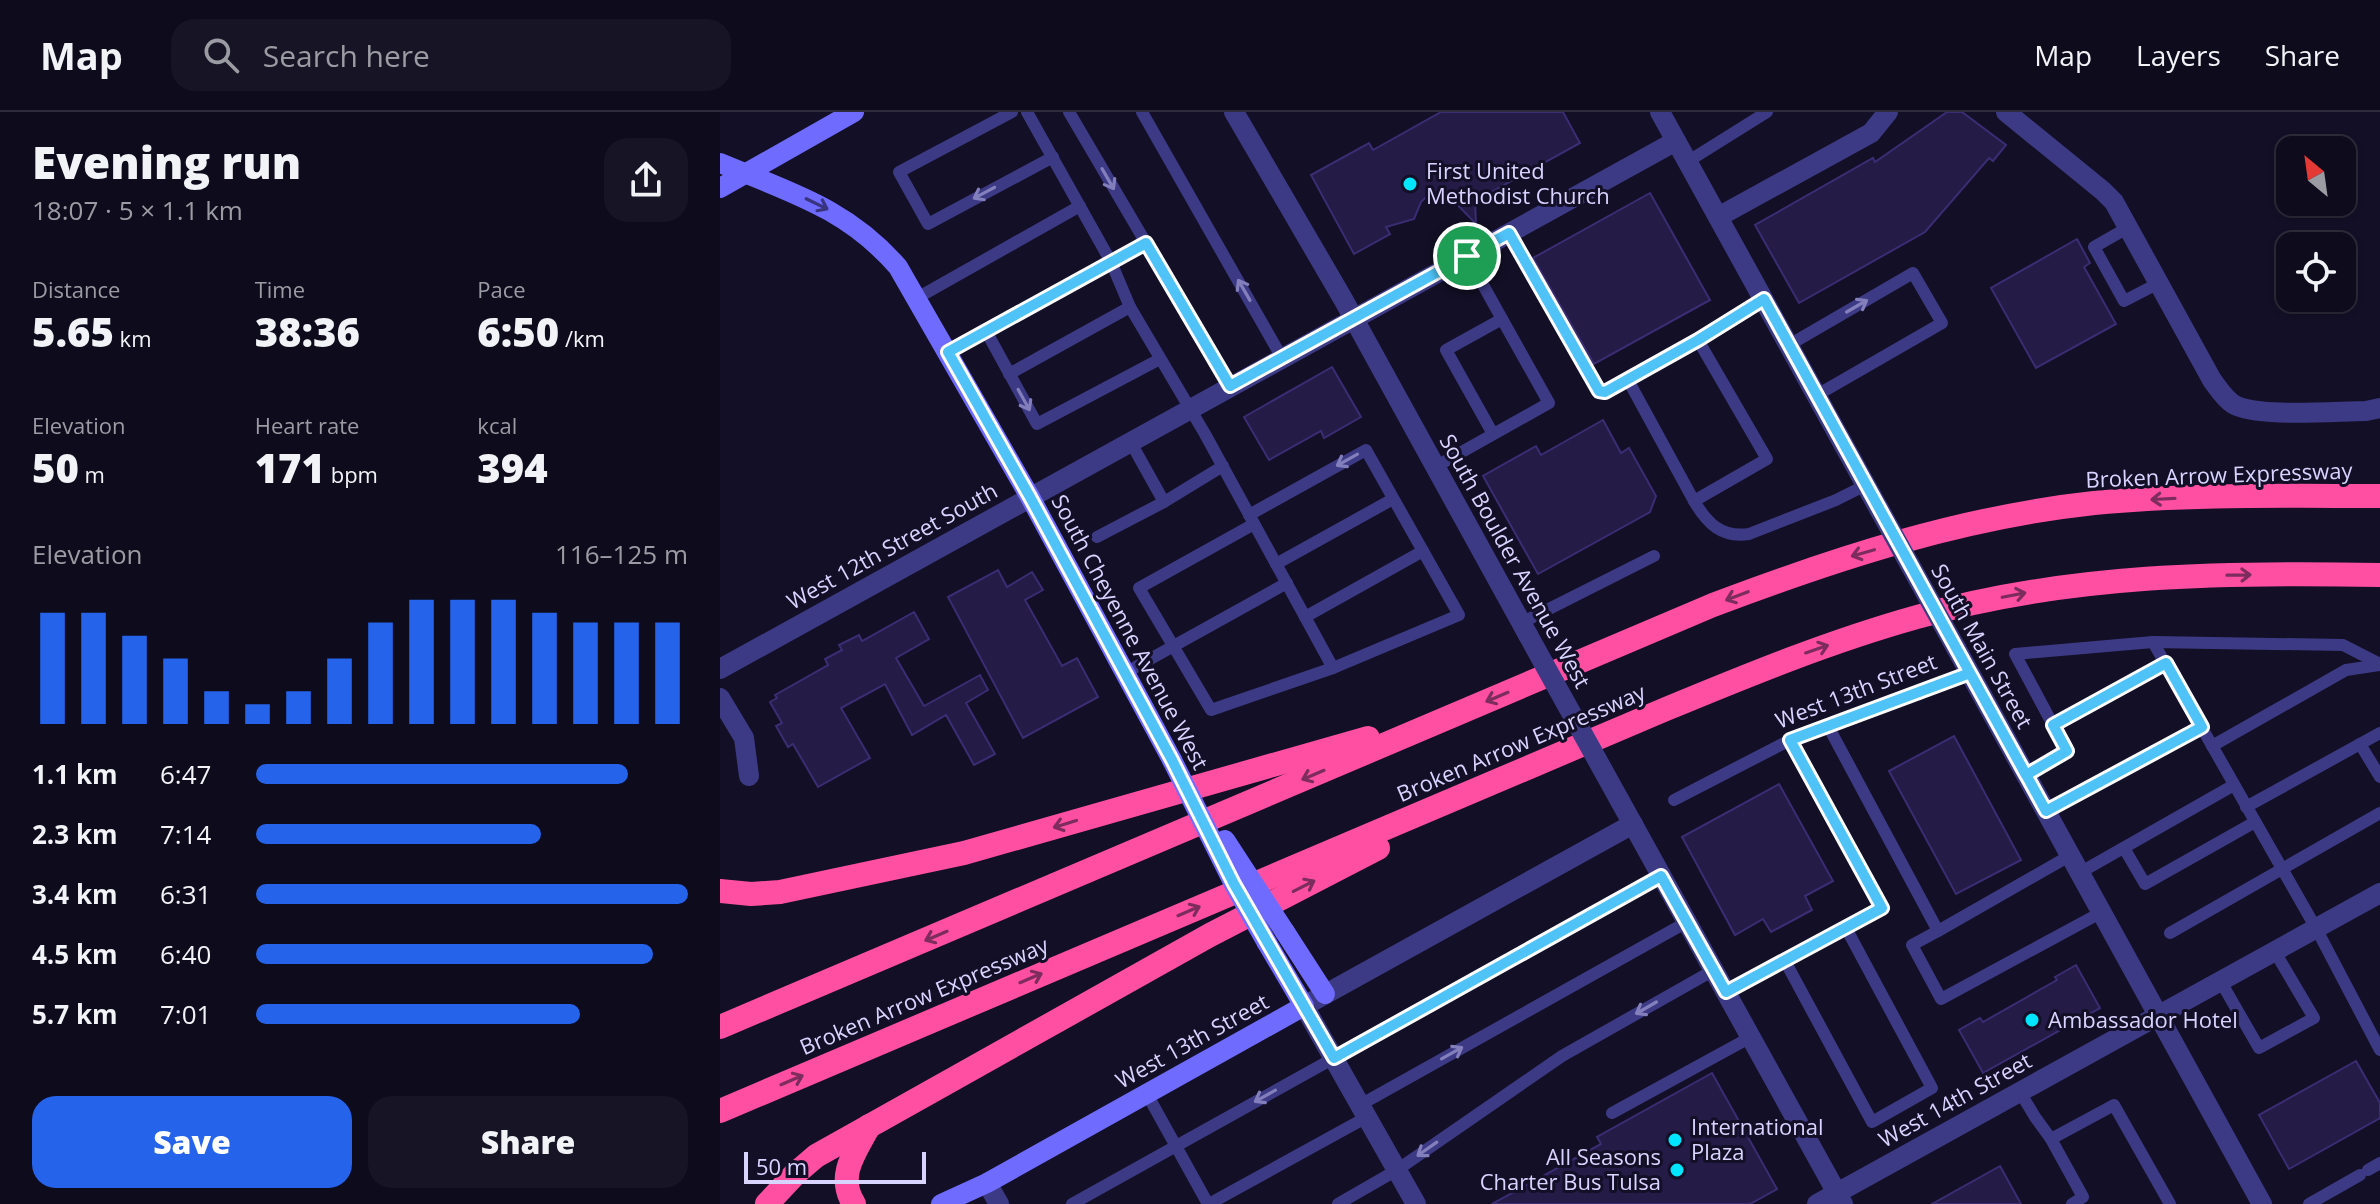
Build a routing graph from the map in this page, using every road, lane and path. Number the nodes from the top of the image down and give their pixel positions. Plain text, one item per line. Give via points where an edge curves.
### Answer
1 (854, 112) edge
2 (1012, 112) edge
3 (1027, 112) edge
4 (1069, 112) edge
5 (1142, 112) edge
6 (1234, 112) edge
7 (1660, 112) edge
8 (1767, 112) edge
9 (2006, 112) edge
10 (1879, 115) edge
11 (1676, 141) junction
12 (1053, 157) junction
13 (1687, 162) junction
14 (720, 163) edge
15 (745, 174) junction
16 (720, 188) edge
17 (1080, 206) junction
18 (1718, 217) junction
19 (2129, 227) junction
20 (1509, 233) junction
21 (1146, 243) junction
22 (1467, 256) junction
23 (1111, 262) junction
24 (2159, 283) junction
25 (917, 298) junction
26 (1764, 299) junction
27 (1130, 307) junction
28 (1353, 318) junction
29 (1502, 319) junction
30 (986, 331) junction
31 (1698, 340) junction
32 (1789, 345) junction
33 (948, 352) junction
34 (1282, 358) junction
35 (1160, 359) junction
36 (1009, 374) junction
37 (1628, 380) junction
38 (1230, 386) junction
39 (1817, 395) junction
40 (2380, 408) edge
41 (1189, 409) junction
42 (1493, 434) junction
43 (1130, 441) junction
44 (1223, 466) junction
45 (1435, 467) junction
46 (1866, 485) junction
47 (2380, 496) edge
48 (1030, 497) junction
49 (1393, 499) junction
50 (1694, 501) junction
51 (1164, 502) junction
52 (1252, 519) junction
53 (1097, 537) dead end
54 (1423, 551) junction
55 (1654, 556) dead end
56 (1276, 564) junction
57 (2380, 575) edge
58 (1287, 583) junction
59 (1305, 617) junction
60 (1525, 629) junction
61 (2153, 642) junction
62 (1174, 647) junction
63 (2166, 663) junction
64 (2380, 664) edge
65 (1333, 668) junction
66 (720, 669) edge
67 (1125, 673) junction
68 (1970, 673) junction
69 (720, 698) edge
70 (1462, 712) junction
71 (2053, 725) junction
72 (1828, 726) junction
73 (2202, 727) junction
74 (2380, 733) edge
75 (1790, 740) junction
76 (2360, 744) junction
77 (2212, 746) junction
78 (1536, 766) junction
79 (2026, 775) junction
80 (749, 776) dead end
81 (2380, 777) edge
82 (2234, 785) junction
83 (1674, 800) dead end
84 (2246, 807) junction
85 (2046, 811) junction
86 (2380, 813) edge
87 (2255, 822) junction
88 (1633, 824) junction
89 (2124, 848) junction
90 (2076, 864) junction
91 (2282, 869) junction
92 (1661, 876) junction
93 (720, 891) edge
94 (2380, 893) edge
95 (2102, 912) junction
96 (1687, 922) junction
97 (1846, 928) junction
98 (2317, 930) junction
99 (1938, 931) junction
100 (2170, 933) dead end
101 (1276, 938) junction
102 (2275, 952) junction
103 (1785, 961) junction
104 (1714, 970) junction
105 (2221, 982) junction
106 (1726, 992) junction
107 (1325, 994) junction
108 (1304, 1006) junction
109 (2159, 1016) junction
110 (2374, 1025) edge
111 (720, 1027) edge
112 (1751, 1037) junction
113 (2380, 1050) edge
114 (1334, 1058) junction
115 (2020, 1092) junction
116 (1147, 1094) junction
117 (720, 1111) edge
118 (1364, 1111) junction
119 (1612, 1113) dead end
120 (869, 1126) junction
121 (2051, 1139) junction
122 (1176, 1146) junction
123 (2380, 1163) edge
124 (1397, 1170) junction
125 (987, 1183) junction
126 (1840, 1199) edge
127 (2081, 1202) edge
128 (767, 1204) edge
129 (854, 1204) edge
130 (941, 1204) edge
131 (999, 1204) edge
132 (1072, 1204) edge
133 (1208, 1204) edge
134 (1338, 1204) edge
135 (1416, 1204) edge
136 (1817, 1204) edge
137 (2170, 1204) edge
138 (2262, 1204) edge
139 (2309, 1204) edge

1 - 15 main road
12 -> 2 lane via 928,224 899,172
3 - 12 lane
4 -> 21 lane
34 -> 5 lane
6 - 28 street, South Boulder Avenue West
7 - 11 street, South Main Street
8 - 13 lane
9 - 19 street via 2103,191
10 - 18 street via 1871,133
11 - 13 street, South Main Street
11 - 20 street, West 12th Street South
12 - 17 lane
13 - 18 street, South Main Street
14 - 15 main road, South Cheyenne Avenue West
15 - 16 main road
15 -> 25 main road, South Cheyenne Avenue West via 859,228 898,267
17 - 23 lane
17 - 25 lane
18 - 26 street, South Main Street
19 - 24 street
19 - 24 lane via 2094,247 2124,301
20 - 22 street, West 12th Street South
20 - 37 lane via 1599,391
21 - 23 lane
21 - 38 lane
22 - 28 street, West 12th Street South
22 - 29 lane
23 - 27 lane
23 - 30 lane
24 - 40 street via 2212,380 2233,404 2269,411
25 - 33 main road, South Cheyenne Avenue West
26 - 31 lane
26 - 32 street, South Main Street
27 - 35 lane
27 - 36 lane
28 - 34 street, West 12th Street South
28 - 45 street, South Boulder Avenue West
29 - 42 lane via 1549,403
29 - 42 lane via 1446,350
30 - 33 lane
30 - 36 lane
31 - 37 lane
31 - 50 lane via 1767,459
32 - 39 street, South Main Street
32 -> 39 lane via 1913,273 1942,323
33 - 48 main road, South Cheyenne Avenue West
34 - 38 street, West 12th Street South
36 -> 35 lane via 1037,424
35 - 41 lane
37 - 50 lane
38 - 41 street, West 12th Street South
39 - 46 street, South Main Street
41 - 43 street, West 12th Street South
41 - 44 lane
42 - 45 lane
43 - 48 street, West 12th Street South
43 - 51 lane
44 - 51 lane
44 - 52 lane
45 - 60 street, South Boulder Avenue West
46 - 50 lane via 1739,536 1714,527
46 - 68 street, South Main Street, bridge
47 -> 70 highway, Broken Arrow Expressway via 2093,503 1939,531 1810,569 1713,605
48 - 66 street, West 12th Street South
48 - 67 main road, South Cheyenne Avenue West
49 -> 52 lane via 1366,450
49 - 54 lane
49 - 56 lane
51 - 53 lane
52 - 56 lane
52 - 62 lane via 1139,588
54 - 59 lane
54 - 65 lane via 1459,615
55 - 60 lane
56 - 58 lane
78 -> 57 highway, Broken Arrow Expressway via 1810,651 1972,603 2050,589 2193,575
58 - 59 lane
58 - 62 lane
59 - 65 lane
60 - 88 street, South Boulder Avenue West, bridge
61 - 63 lane
61 - 64 lane via 2343,645
61 - 71 lane via 2015,654
62 - 65 lane via 1211,710
62 - 67 lane
63 - 71 lane
63 - 73 lane
64 - 77 lane via 2346,670
67 - 101 main road, South Cheyenne Avenue West, bridge via 1234,884
68 - 72 lane, West 13th Street
68 - 79 street, South Main Street
69 - 80 street via 744,738
70 -> 93 highway via 964,853 780,892
70 -> 111 highway, Broken Arrow Expressway
71 - 79 lane via 2067,751
72 - 75 lane, West 13th Street
72 - 99 lane
73 - 77 lane
73 - 85 lane
74 - 76 lane
75 - 83 lane, West 13th Street
75 - 97 lane via 1882,908
76 - 81 lane
76 - 84 lane
77 - 82 lane
117 -> 78 highway, Broken Arrow Expressway
120 -> 78 highway via 1210,935
79 - 85 street, South Main Street
82 - 84 lane
82 - 89 lane
84 - 87 lane
85 - 90 street, South Main Street
86 - 91 lane
87 - 89 lane via 2145,884
87 - 91 lane
88 - 92 street, South Boulder Avenue West
88 - 107 street, West 13th Street
89 - 90 lane
90 - 95 street, South Main Street
90 - 99 lane
91 - 98 lane
91 - 100 lane
92 - 96 street, South Boulder Avenue West
92 - 114 lane
94 - 98 street, West 14th Street
95 - 99 lane via 1941,999 1912,945
95 - 109 street, South Main Street
96 - 104 street, South Boulder Avenue West
118 -> 96 lane
97 - 103 lane
97 - 103 lane via 1932,1088 1872,1122
98 - 102 street, West 14th Street
98 - 110 lane
101 - 107 main road
101 - 108 main road, South Cheyenne Avenue West
102 - 105 street, West 14th Street
102 - 105 lane via 2314,1018 2300,1026 2259,1048
103 - 106 lane
104 - 106 street, South Boulder Avenue West
104 -> 124 lane via 1562,1056
105 - 109 street, West 14th Street
106 - 112 street, South Boulder Avenue West
107 - 108 street, West 13th Street
108 - 114 street, South Cheyenne Avenue West
108 - 116 main road, West 13th Street
109 - 115 street, West 14th Street
109 - 138 street, South Main Street
110 - 113 lane
112 - 119 lane
112 - 126 street, South Boulder Avenue West
114 - 118 street, South Cheyenne Avenue West
114 -> 122 lane
115 - 121 lane
115 - 126 street, West 14th Street
116 - 122 lane
116 - 125 main road, West 13th Street
118 - 124 street, South Cheyenne Avenue West
118 - 133 lane
120 - 128 highway via 816,1156
120 - 129 highway via 845,1176
121 - 127 lane
121 - 137 lane via 2114,1105
122 - 132 lane
122 - 133 lane
123 - 139 lane
124 - 134 lane
124 - 135 street, South Cheyenne Avenue West
125 - 130 main road, West 13th Street
125 - 131 street
126 - 136 street, West 14th Street

